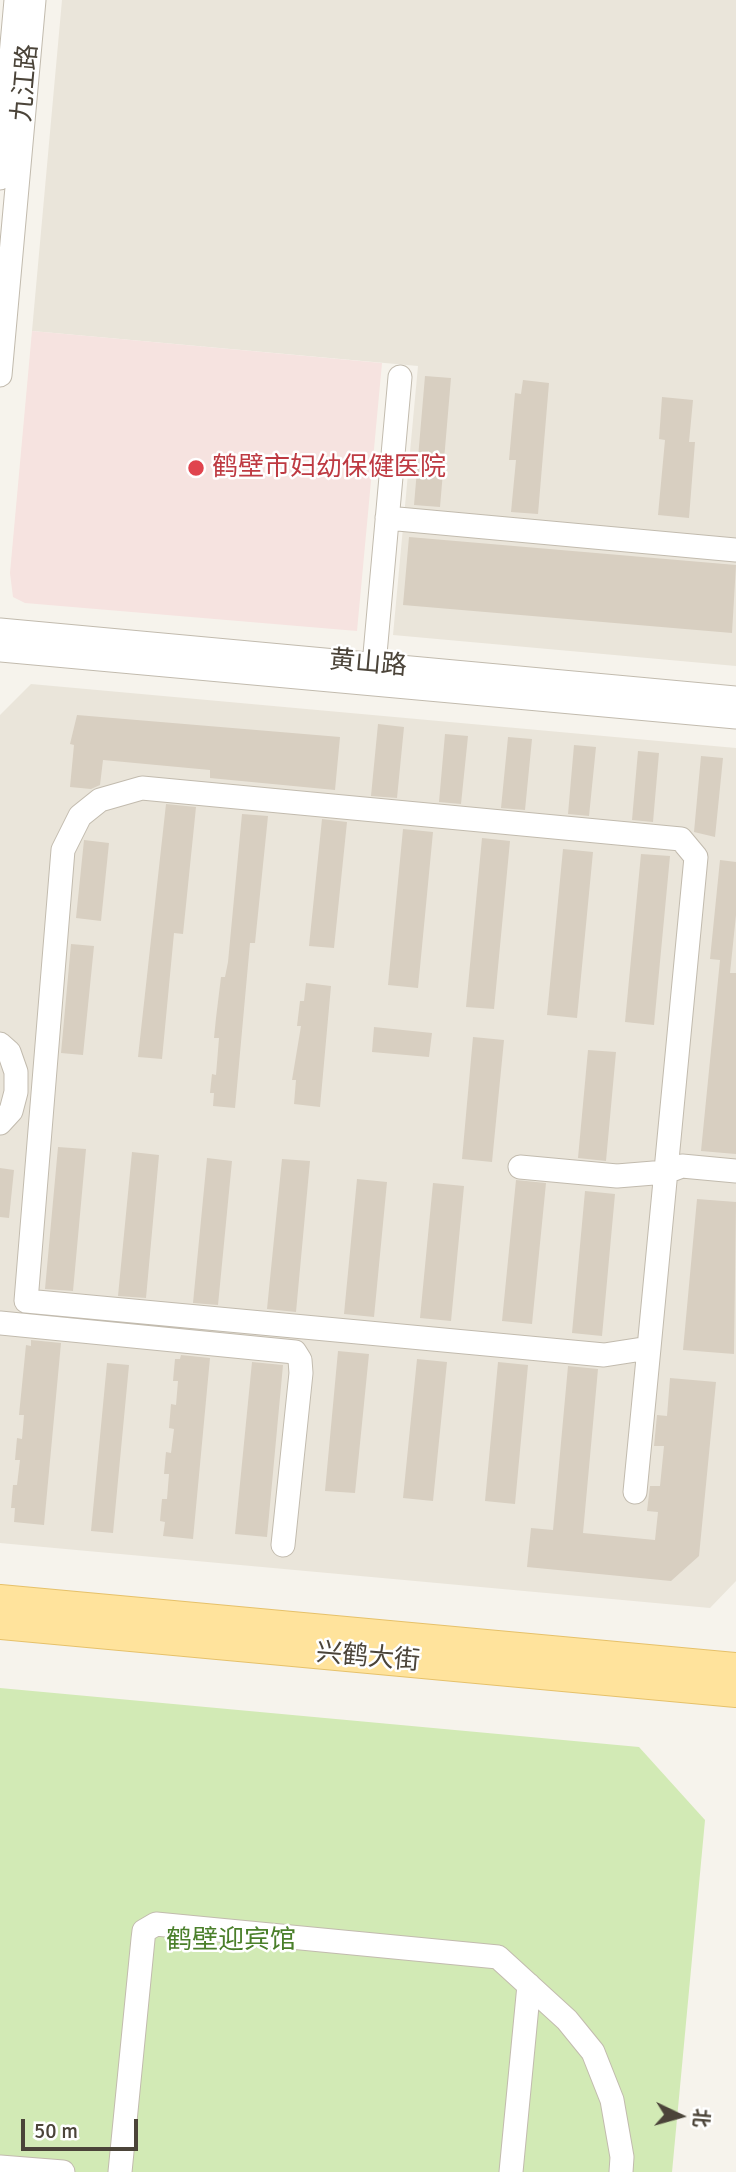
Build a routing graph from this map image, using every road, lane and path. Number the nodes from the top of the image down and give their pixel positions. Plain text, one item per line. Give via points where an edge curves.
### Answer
1 (16, 0) edge
2 (34, 0) edge
3 (0, 178) edge
4 (0, 375) edge
5 (400, 377) dead end
6 (387, 518) junction
7 (736, 550) edge
8 (0, 630) edge
9 (0, 650) edge
10 (374, 665) junction
11 (736, 698) edge
12 (736, 717) edge
13 (0, 1044) edge
14 (16, 1092) junction
15 (43, 1094) junction
16 (0, 1123) edge
17 (520, 1167) dead end
18 (736, 1171) edge
19 (666, 1172) junction
20 (0, 1323) edge
21 (649, 1348) junction
22 (635, 1492) dead end
23 (282, 1545) dead end
24 (0, 1600) edge
25 (0, 1624) edge
26 (736, 1668) edge
27 (736, 1692) edge
28 (529, 1985) junction
29 (0, 2166) edge
30 (63, 2172) edge
31 (120, 2172) edge
32 (511, 2172) edge
33 (621, 2172) edge

1 - 3 street, 九江路
2 - 4 street, 九江路
5 - 6 street
6 - 7 street
6 - 10 street
8 - 10 street, 黄山路
9 - 12 street, 黄山路
10 - 11 street, 黄山路
13 - 14 street via 9,1052 16,1072
14 - 15 street
14 - 16 street via 11,1111
15 - 19 street via 63,850 80,816 100,800 142,788 681,839 696,857
15 - 21 street via 26,1301 604,1355
17 - 19 street via 617,1176
18 - 19 street via 682,1167
19 - 21 street
20 - 23 street via 295,1352 301,1373
21 - 22 street
24 - 26 main road, 兴鹤大街
25 - 27 main road, 兴鹤大街
28 - 31 street via 498,1957 156,1924 148,1927 143,1939
28 - 32 street
28 - 33 street via 567,2020 604,2073 622,2157
29 - 30 street

